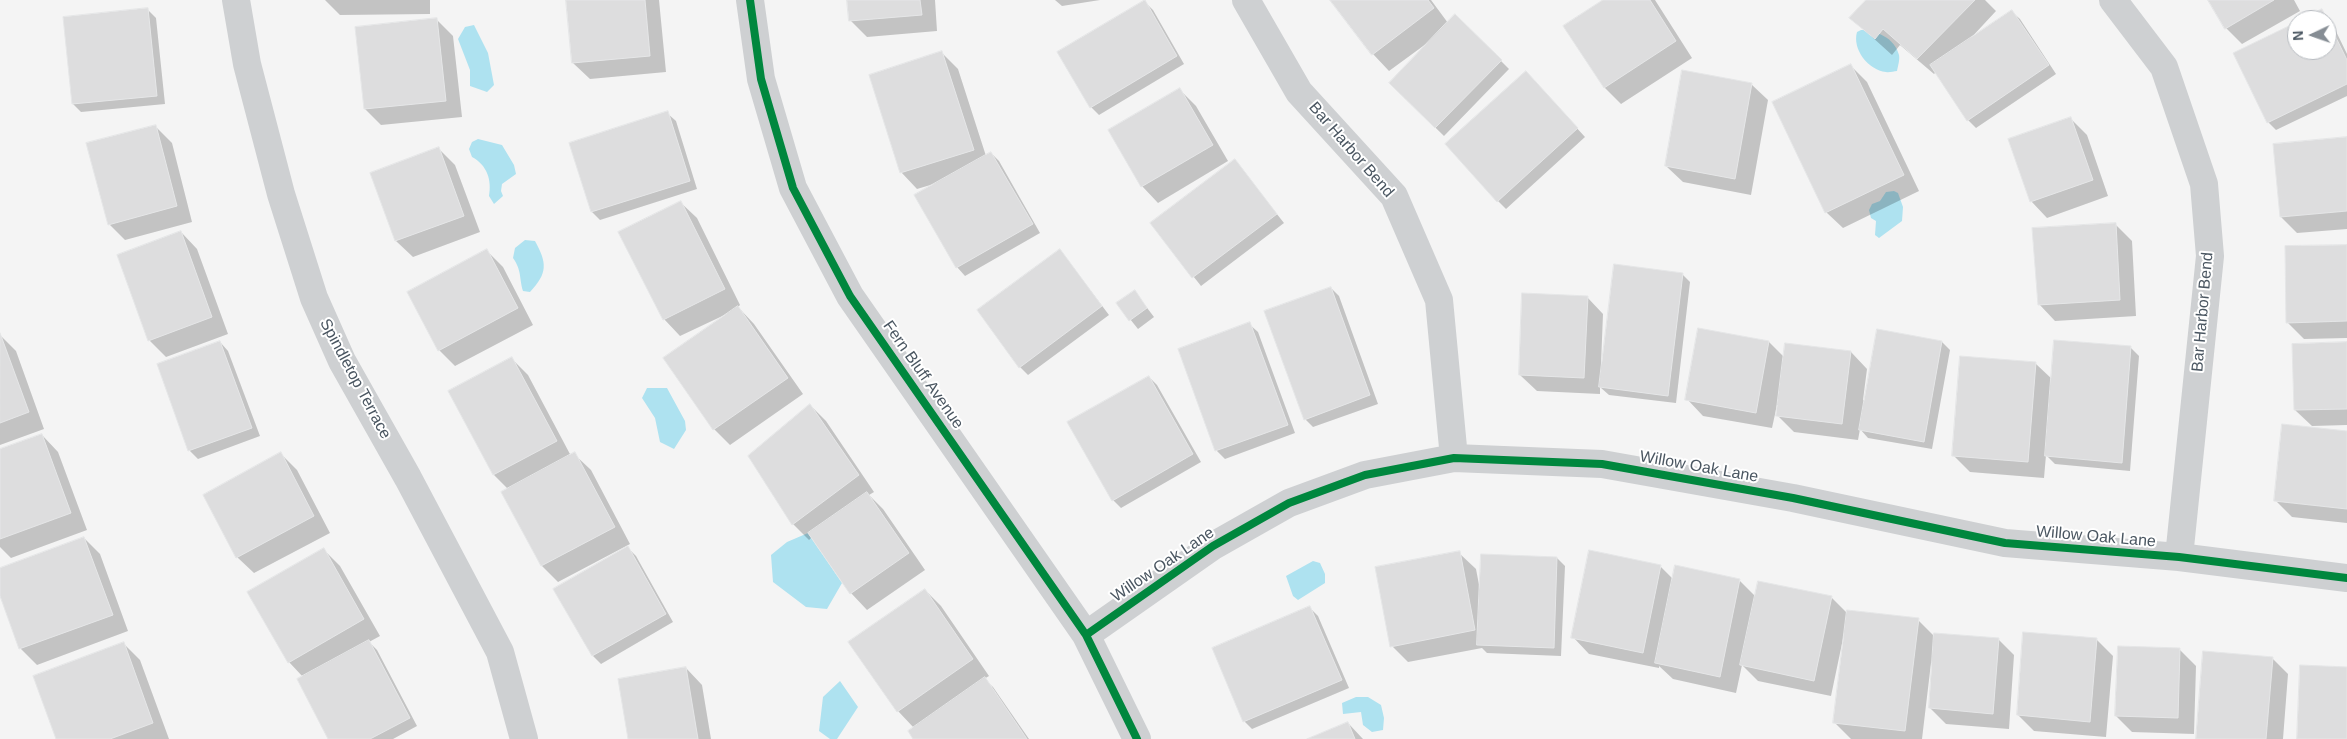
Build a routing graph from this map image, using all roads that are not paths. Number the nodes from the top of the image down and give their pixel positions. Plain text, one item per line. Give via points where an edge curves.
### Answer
1 (236, 0) edge
2 (750, 0) edge
3 (1246, 0) edge
4 (2113, 0) edge
5 (1454, 458) junction
6 (2178, 557) junction
7 (2347, 578) edge
8 (1086, 635) junction
9 (524, 739) edge
10 (1137, 739) edge

1 - 9 street, Spindletop Terrace via 246,64 281,194 314,298 342,361 500,652
2 - 8 street, Fern Bluff Avenue via 761,79 792,188 850,296
3 - 5 street, Bar Harbor Bend via 1299,92 1394,196 1439,300
4 - 6 street, Bar Harbor Bend via 2164,67 2204,184 2210,256
5 - 6 street, Willow Oak Lane via 1602,464 1793,498 2005,543
5 - 8 street, Willow Oak Lane via 1365,475 1289,503 1213,546
6 - 7 street, Willow Oak Lane
8 - 10 street, Fern Bluff Avenue

